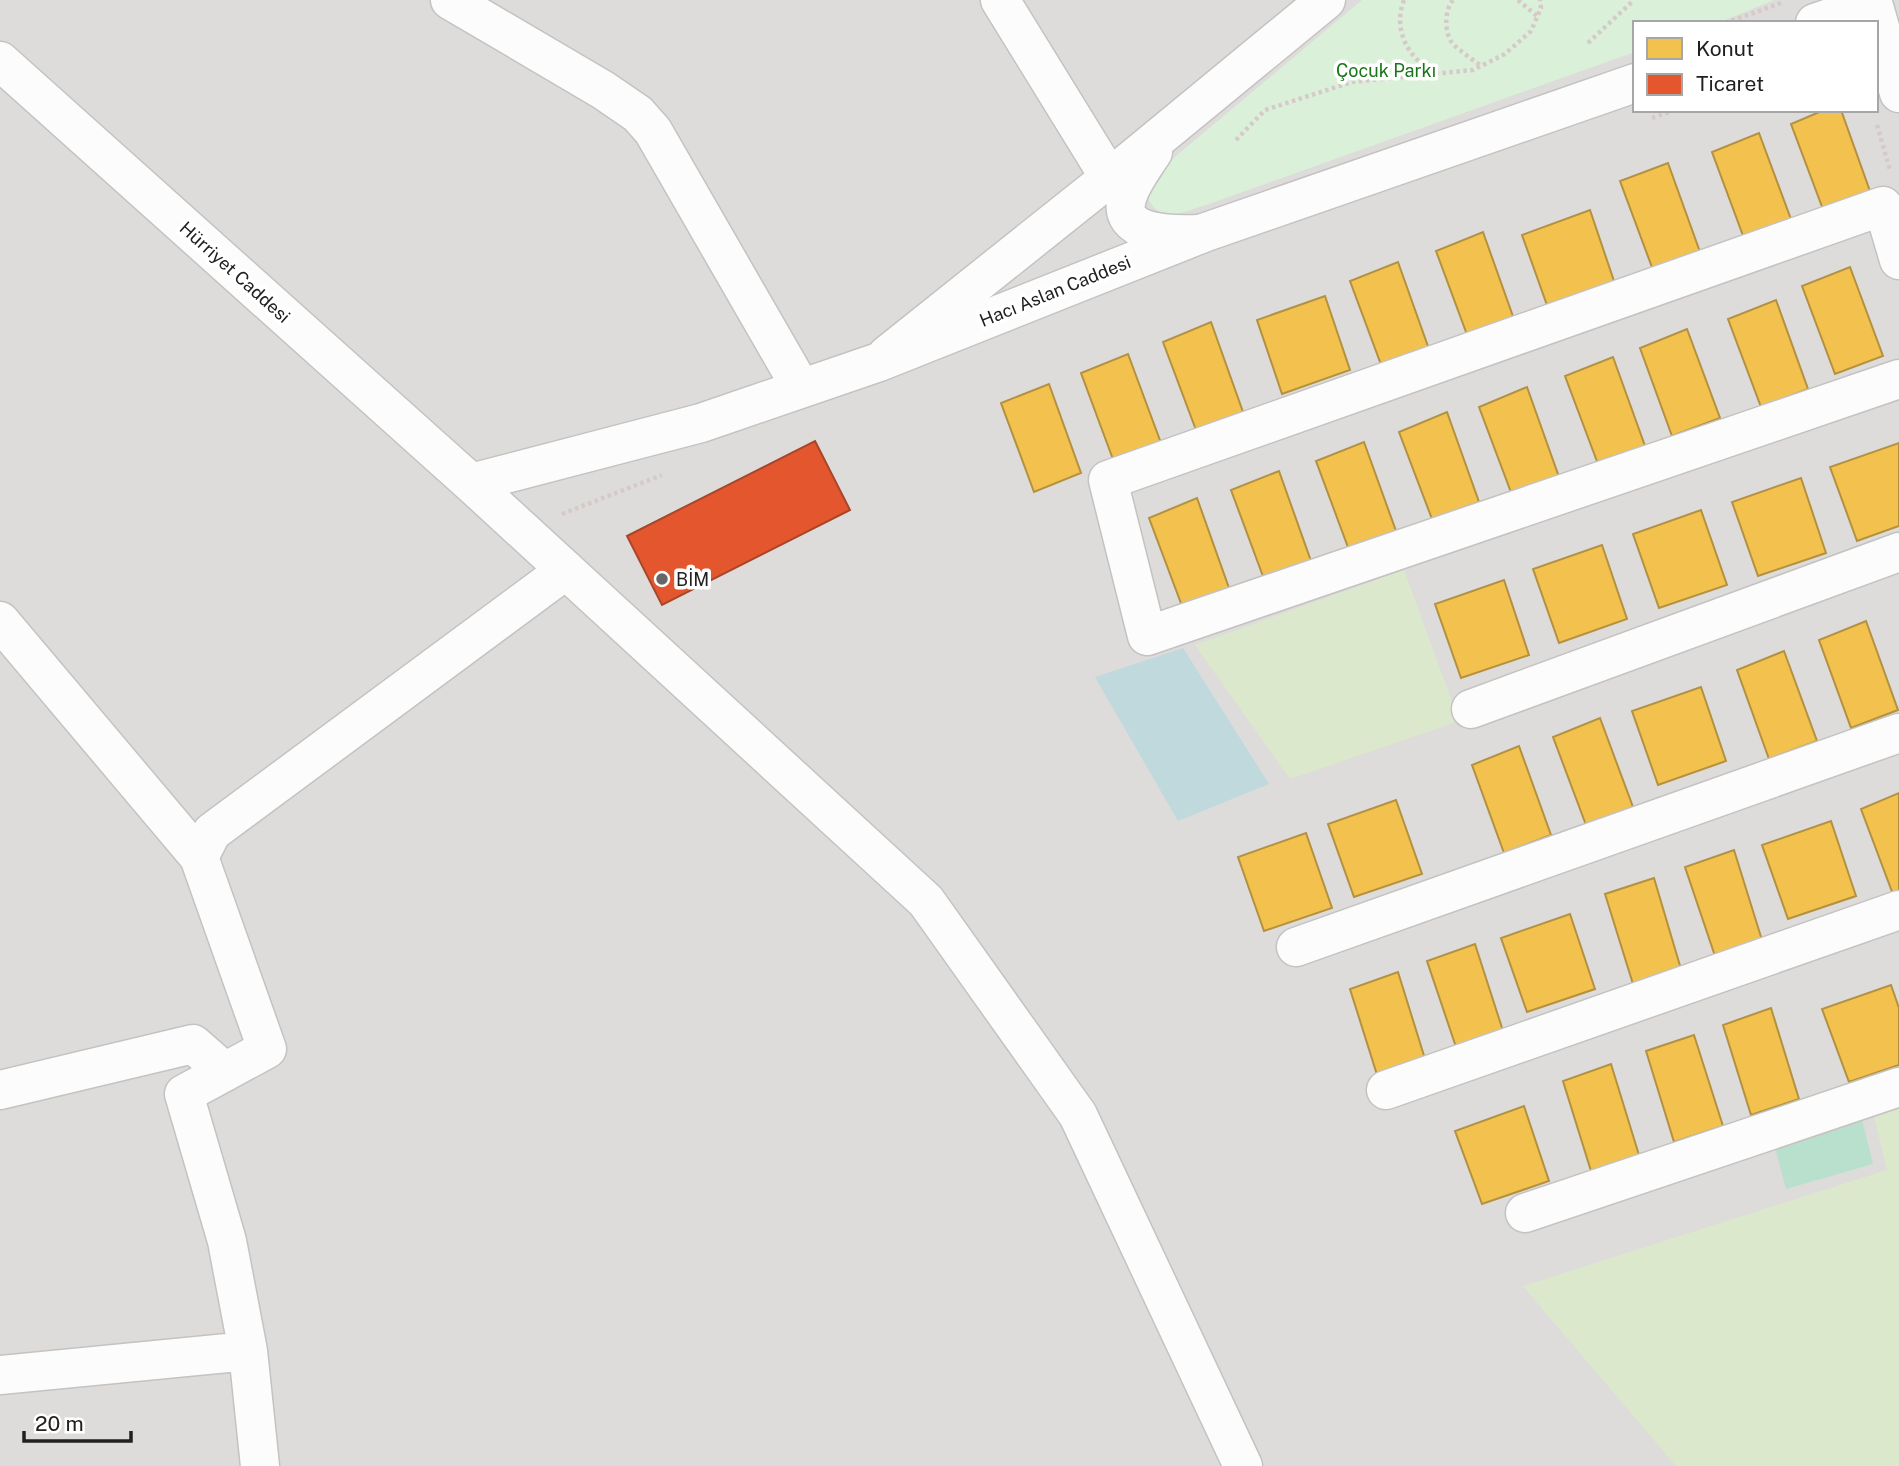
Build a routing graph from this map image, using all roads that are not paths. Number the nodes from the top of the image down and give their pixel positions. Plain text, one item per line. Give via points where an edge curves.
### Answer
1 (450, 0) edge
2 (1000, 0) edge
3 (1326, 0) edge
4 (1874, 1) edge
5 (1820, 21) edge
6 (1877, 21) edge
7 (1878, 32) edge
8 (0, 61) edge
9 (1633, 84) edge
10 (1888, 108) edge
11 (1165, 133) junction
12 (1109, 177) junction
13 (1200, 234) junction
14 (1899, 260) edge
15 (879, 362) junction
16 (1899, 379) edge
17 (801, 388) junction
18 (471, 483) junction
19 (1899, 552) edge
20 (566, 570) junction
21 (0, 621) edge
22 (1471, 709) dead end
23 (1899, 733) edge
24 (199, 857) junction
25 (1899, 910) edge
26 (1296, 947) dead end
27 (225, 1072) junction
28 (1899, 1087) edge
29 (0, 1090) edge
30 (1387, 1090) dead end
31 (1525, 1213) dead end
32 (248, 1351) junction
33 (0, 1375) edge
34 (260, 1466) edge
35 (1243, 1466) edge

1 - 17 street via 638,114 653,131
2 - 12 street
3 - 11 street
4 - 5 street
4 - 6 street
7 - 10 street
8 - 18 street, Hürriyet Caddesi
9 - 13 street, Hacı Aslan Caddesi
11 - 12 street
11 - 13 street via 1131,188 1128,213 1137,225 1160,234
12 - 15 street
13 - 15 street, Hacı Aslan Caddesi
14 - 16 street via 1883,206 1108,480 1147,636
15 - 17 street, Hacı Aslan Caddesi
17 - 18 street, Hacı Aslan Caddesi via 701,423
18 - 20 street, Hürriyet Caddesi
19 - 22 street
20 - 24 street via 212,832
20 - 35 street, Hürriyet Caddesi via 926,901 1078,1115
21 - 24 street
23 - 26 street
24 - 27 street via 267,1049
25 - 30 street
27 - 29 street via 193,1044
27 - 32 street via 184,1094 227,1241
28 - 31 street
32 - 33 street
32 - 34 street

